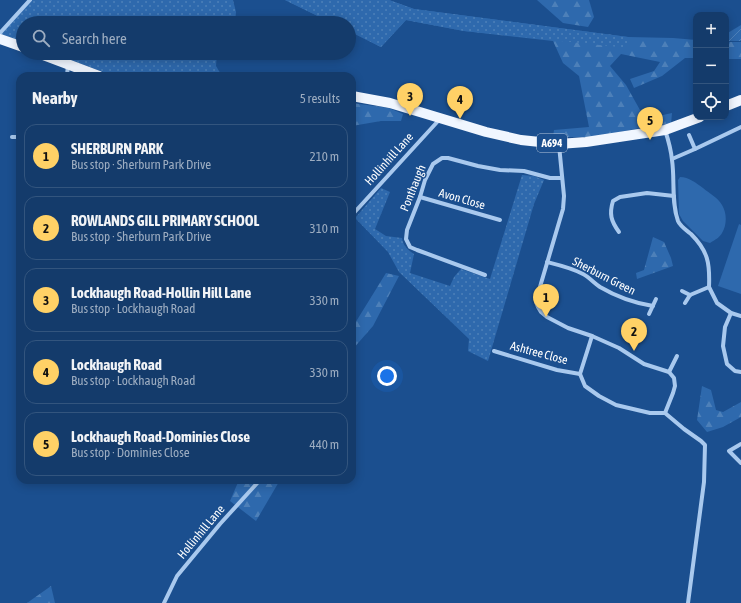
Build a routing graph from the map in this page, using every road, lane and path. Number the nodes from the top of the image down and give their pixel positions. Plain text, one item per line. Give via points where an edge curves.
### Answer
1 (30, 0) edge
2 (0, 33) edge
3 (0, 39) edge
4 (16, 45) edge
5 (57, 60) edge
6 (68, 64) junction
7 (67, 72) edge
8 (89, 72) edge
9 (356, 97) edge
10 (741, 100) edge
11 (729, 105) edge
12 (440, 118) junction
13 (693, 120) edge
14 (741, 127) edge
15 (666, 130) junction
16 (689, 135) dead end
17 (12, 137) dead end
18 (16, 137) edge
19 (559, 144) junction
20 (695, 149) junction
21 (672, 159) junction
22 (562, 178) junction
23 (674, 196) junction
24 (420, 197) junction
25 (356, 210) edge
26 (500, 220) dead end
27 (619, 232) dead end
28 (547, 262) junction
29 (485, 275) dead end
30 (709, 287) junction
31 (682, 292) dead end
32 (690, 295) junction
33 (656, 299) dead end
34 (685, 303) dead end
35 (653, 306) junction
36 (731, 313) junction
37 (649, 314) dead end
38 (741, 316) edge
39 (592, 336) junction
40 (494, 351) dead end
41 (677, 356) dead end
42 (669, 372) junction
43 (741, 372) edge
44 (580, 374) junction
45 (665, 413) junction
46 (741, 444) edge
47 (741, 463) edge
48 (256, 484) edge
49 (164, 603) edge
50 (688, 603) edge

1 - 2 street
3 - 4 main road
5 - 6 main road
6 - 7 street
6 - 8 main road
9 - 12 main road, A694 via 390,103
10 - 11 main road
12 - 19 main road, A694 via 521,140
12 - 25 street, Hollinhill Lane
13 - 15 main road, A694
14 - 20 street
15 - 19 main road, A694
15 - 21 street
16 - 20 street
17 - 18 street
19 - 22 street
20 - 21 street
21 - 23 street
22 - 24 street, Ponthaugh via 550,178 524,171 500,170 442,158 433,164
22 - 28 street via 563,209
23 - 27 street via 647,193 613,200 610,209 613,224
23 - 30 street via 679,223 704,250 709,262
24 - 26 street, Avon Close
24 - 29 street, Ponthaugh via 407,230 406,238 410,247
28 - 35 street, Sherburn Green via 583,274 627,300
28 - 39 street via 536,302 541,312 568,328
30 - 32 street
30 - 36 street via 717,303
31 - 32 street
32 - 34 street
33 - 35 street
35 - 37 street
36 - 38 street
36 - 43 street via 725,327 723,346 728,364 735,371
39 - 42 street via 619,348 644,364
39 - 44 street
40 - 44 street, Ashtree Close via 557,370
41 - 42 street
42 - 45 street via 674,378 675,386
44 - 45 street via 586,386 616,405 650,413
45 - 50 street via 704,446 704,482
46 - 47 street via 729,451
48 - 49 street, Hollinhill Lane via 177,576

